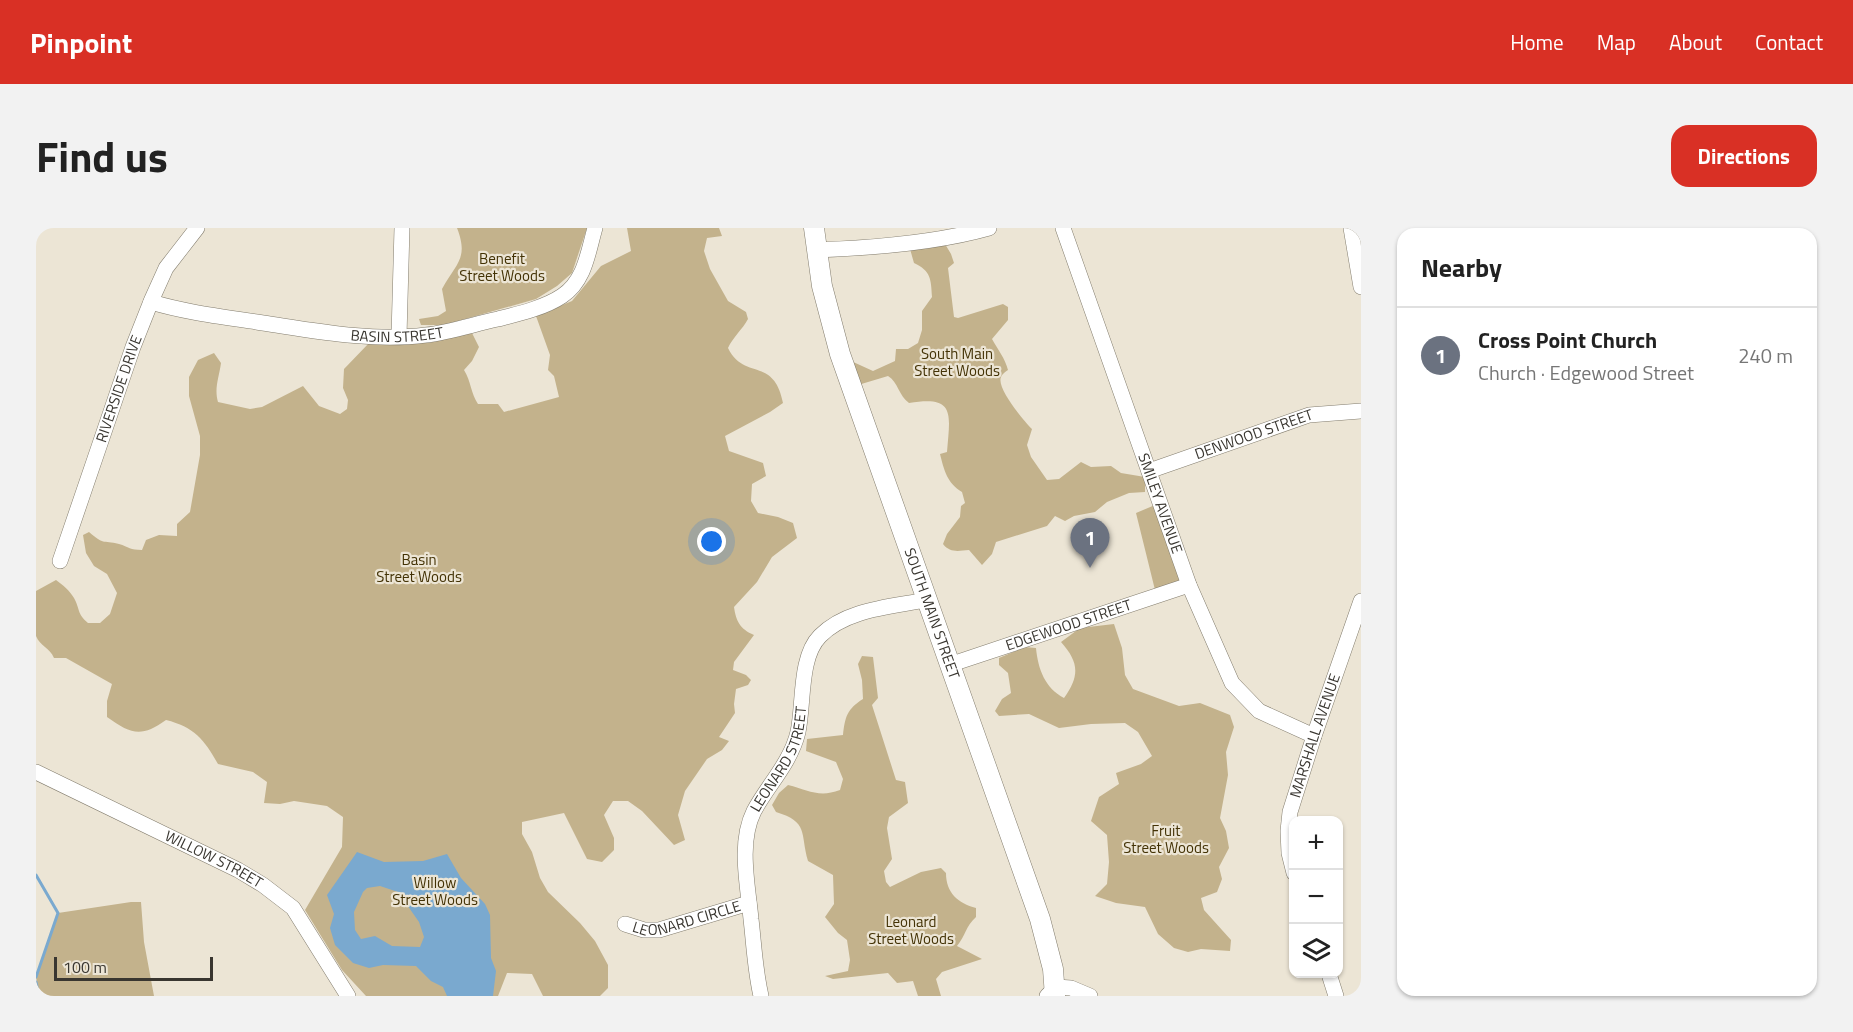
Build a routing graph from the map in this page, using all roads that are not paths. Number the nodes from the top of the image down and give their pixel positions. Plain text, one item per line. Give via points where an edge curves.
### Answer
1 (197, 228) edge
2 (402, 228) edge
3 (595, 228) edge
4 (814, 228) edge
5 (989, 228) edge
6 (1063, 228) edge
7 (1351, 228) edge
8 (816, 250) junction
9 (1361, 287) edge
10 (151, 302) junction
11 (399, 336) junction
12 (1361, 411) edge
13 (1149, 471) junction
14 (60, 561) dead end
15 (1189, 585) junction
16 (926, 600) junction
17 (1361, 601) edge
18 (949, 665) junction
19 (1314, 736) junction
20 (36, 772) edge
21 (1292, 870) edge
22 (749, 903) junction
23 (625, 924) dead end
24 (1330, 978) edge
25 (1053, 993) edge
26 (348, 996) edge
27 (761, 996) edge
28 (1090, 996) edge
29 (1336, 996) edge

1 - 10 street, RIVERSIDE DRIVE via 166,268
2 - 11 street
3 - 11 street, BASIN STREET via 583,271 562,296 529,310 451,330
4 - 8 main road, SOUTH MAIN STREET
5 - 8 street via 887,245
6 - 13 street, SMILEY AVENUE
7 - 9 street
8 - 16 main road, SOUTH MAIN STREET via 828,314 843,364
10 - 11 street, BASIN STREET via 202,315 296,328
10 - 14 street, RIVERSIDE DRIVE
12 - 13 street, DENWOOD STREET via 1309,415
13 - 15 street, SMILEY AVENUE
15 - 18 street, EDGEWOOD STREET
15 - 19 street, SMILEY AVENUE via 1232,683 1259,711
16 - 18 main road, SOUTH MAIN STREET
16 - 22 street, LEONARD STREET via 853,616 828,628 810,650 797,735 748,829
17 - 19 street, MARSHALL AVENUE
18 - 25 main road, SOUTH MAIN STREET via 1037,909
19 - 21 street, MARSHALL AVENUE via 1290,812
20 - 26 street, WILLOW STREET via 262,885 293,908
22 - 23 street, LEONARD CIRCLE via 659,930
22 - 27 street, LEONARD STREET
24 - 29 street
25 - 28 street via 1071,988

